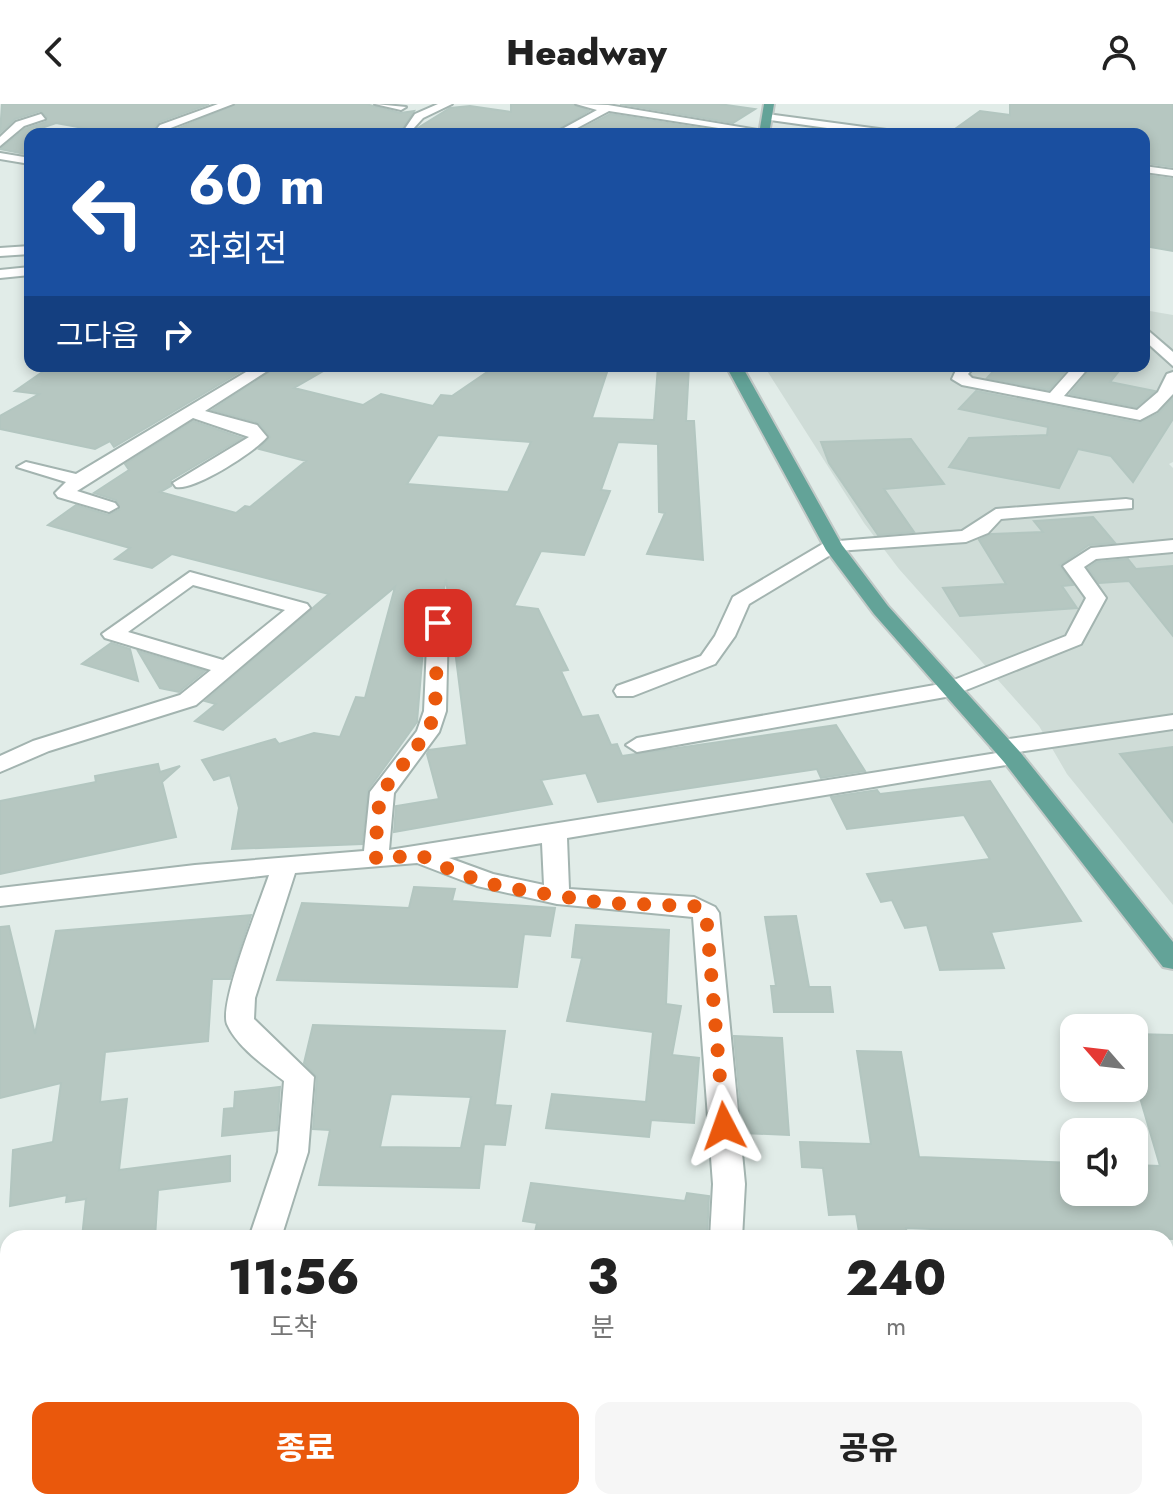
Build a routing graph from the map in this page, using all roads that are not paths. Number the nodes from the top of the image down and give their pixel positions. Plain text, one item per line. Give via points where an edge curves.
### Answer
1 (380, 104) edge
2 (447, 104) edge
3 (581, 104) edge
4 (769, 104) edge
5 (222, 106) edge
6 (401, 107) dead end
7 (608, 108) junction
8 (41, 117) dead end
9 (209, 125) dead end
10 (765, 126) edge
11 (163, 128) edge
12 (407, 128) edge
13 (570, 128) edge
14 (786, 128) edge
15 (797, 128) edge
16 (0, 143) edge
17 (0, 156) edge
18 (24, 160) edge
19 (1150, 170) edge
20 (1173, 173) edge
21 (24, 250) edge
22 (0, 252) edge
23 (24, 272) edge
24 (0, 274) edge
25 (1150, 337) edge
26 (1173, 361) edge
27 (257, 372) edge
28 (737, 372) edge
29 (961, 372) edge
30 (1077, 372) edge
31 (1173, 377) edge
32 (1052, 400) junction
33 (192, 412) junction
34 (26, 467) dead end
35 (79, 480) junction
36 (182, 483) dead end
37 (1126, 504) dead end
38 (109, 507) dead end
39 (833, 546) junction
40 (1173, 546) edge
41 (427, 611) dead end
42 (227, 668) junction
43 (951, 689) junction
44 (625, 691) dead end
45 (1173, 722) edge
46 (637, 745) dead end
47 (1007, 752) junction
48 (0, 765) edge
49 (554, 832) junction
50 (420, 855) junction
51 (376, 859) junction
52 (285, 865) junction
53 (557, 896) junction
54 (0, 897) edge
55 (1173, 960) edge
56 (268, 1230) edge
57 (726, 1230) edge

1 - 6 street
2 - 12 street via 419,116
3 - 7 street
4 - 10 main road
5 - 9 street
5 - 11 street
7 - 10 street
7 - 13 street
8 - 16 street via 20,124
10 - 14 street
10 - 15 street
17 - 18 street
19 - 20 street
21 - 22 street
23 - 24 street
25 - 26 street
27 - 33 street
28 - 39 main road
29 - 32 street via 960,379
30 - 32 street
31 - 32 street via 1156,406 1140,415
33 - 35 street
33 - 36 street via 251,429 259,437
34 - 35 street
35 - 38 street via 64,493
37 - 39 street via 996,514 966,536
39 - 43 main road
39 - 44 street via 740,601 708,660
40 - 43 street via 1091,554 1073,566 1096,598 1074,640
41 - 51 street via 438,623 435,711 428,732 382,792
42 - 42 street via 300,608 190,578 112,634
42 - 48 street via 188,700 41,746
43 - 46 street
43 - 47 main road
45 - 47 street
47 - 49 street
47 - 55 main road
49 - 50 street
49 - 53 street
50 - 51 street
50 - 53 street via 502,887
51 - 52 street
52 - 54 street
52 - 56 street via 241,998 240,1021 299,1077 293,1152
53 - 57 street via 694,906 706,913 729,1184

